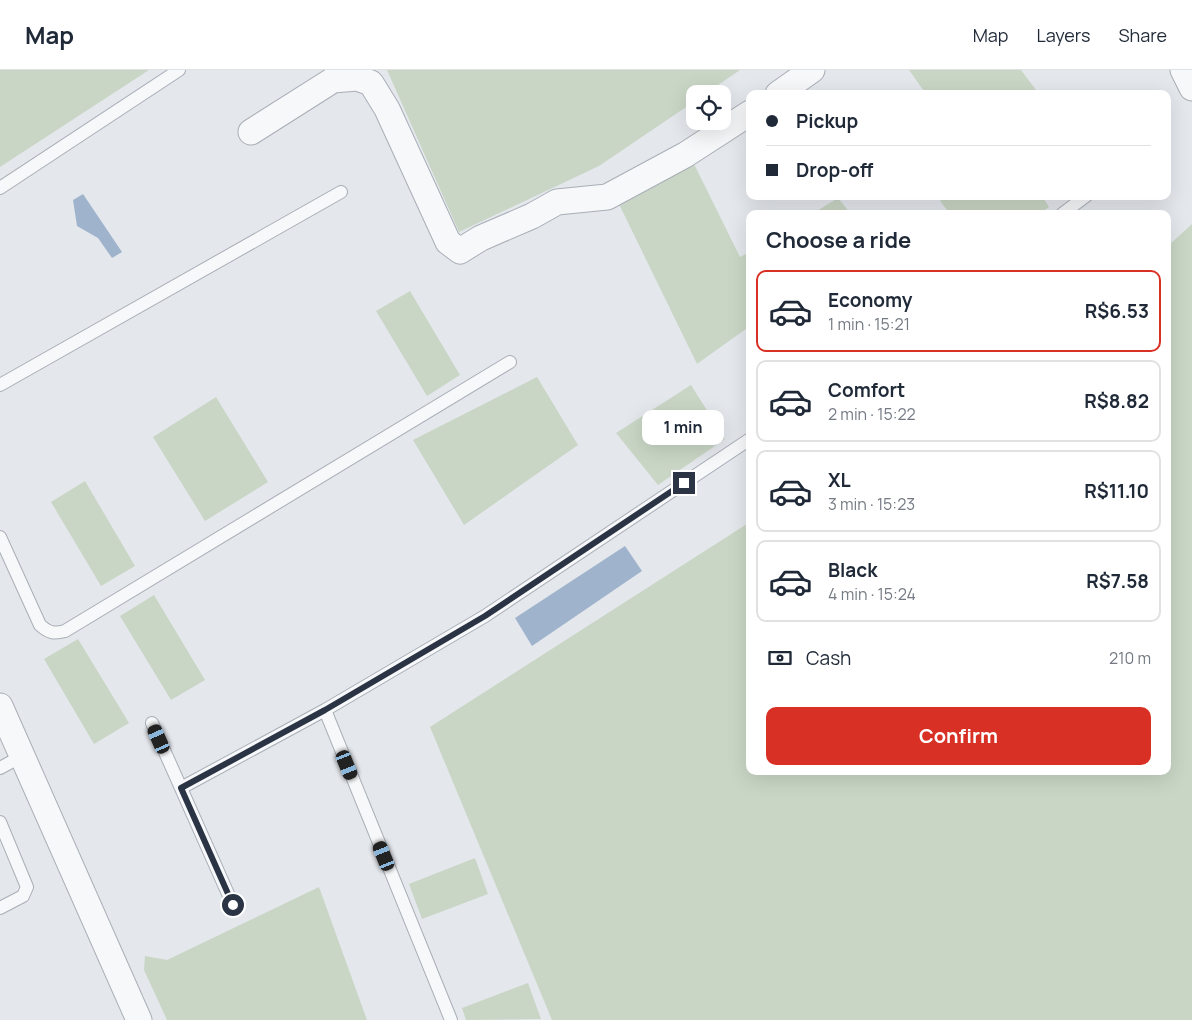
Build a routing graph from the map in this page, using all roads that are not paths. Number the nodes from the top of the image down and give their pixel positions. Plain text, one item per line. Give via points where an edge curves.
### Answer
1 (179, 70) edge
2 (812, 70) edge
3 (1183, 70) edge
4 (1192, 88) edge
5 (784, 90) edge
6 (746, 115) edge
7 (250, 132) dead end
8 (0, 188) edge
9 (341, 192) dead end
10 (1081, 200) edge
11 (1067, 210) edge
12 (510, 362) dead end
13 (0, 385) edge
14 (746, 442) edge
15 (0, 537) edge
16 (0, 706) edge
17 (325, 710) junction
18 (152, 723) dead end
19 (22, 756) junction
20 (0, 768) edge
21 (181, 788) junction
22 (0, 822) edge
23 (233, 905) dead end
24 (0, 908) edge
25 (139, 1020) edge
26 (451, 1020) edge

1 - 8 lane
2 - 5 street
3 - 4 street
6 - 7 street via 642,180 607,197 557,202 460,251 448,242 387,109 371,83 357,78 333,80
9 - 13 lane
10 - 11 lane
12 - 15 lane via 65,631 56,634 40,626
14 - 17 lane via 485,616
16 - 19 street
17 - 21 lane
17 - 26 lane
18 - 21 lane
19 - 20 lane
19 - 25 street
21 - 23 lane
22 - 24 lane via 27,887 24,896

